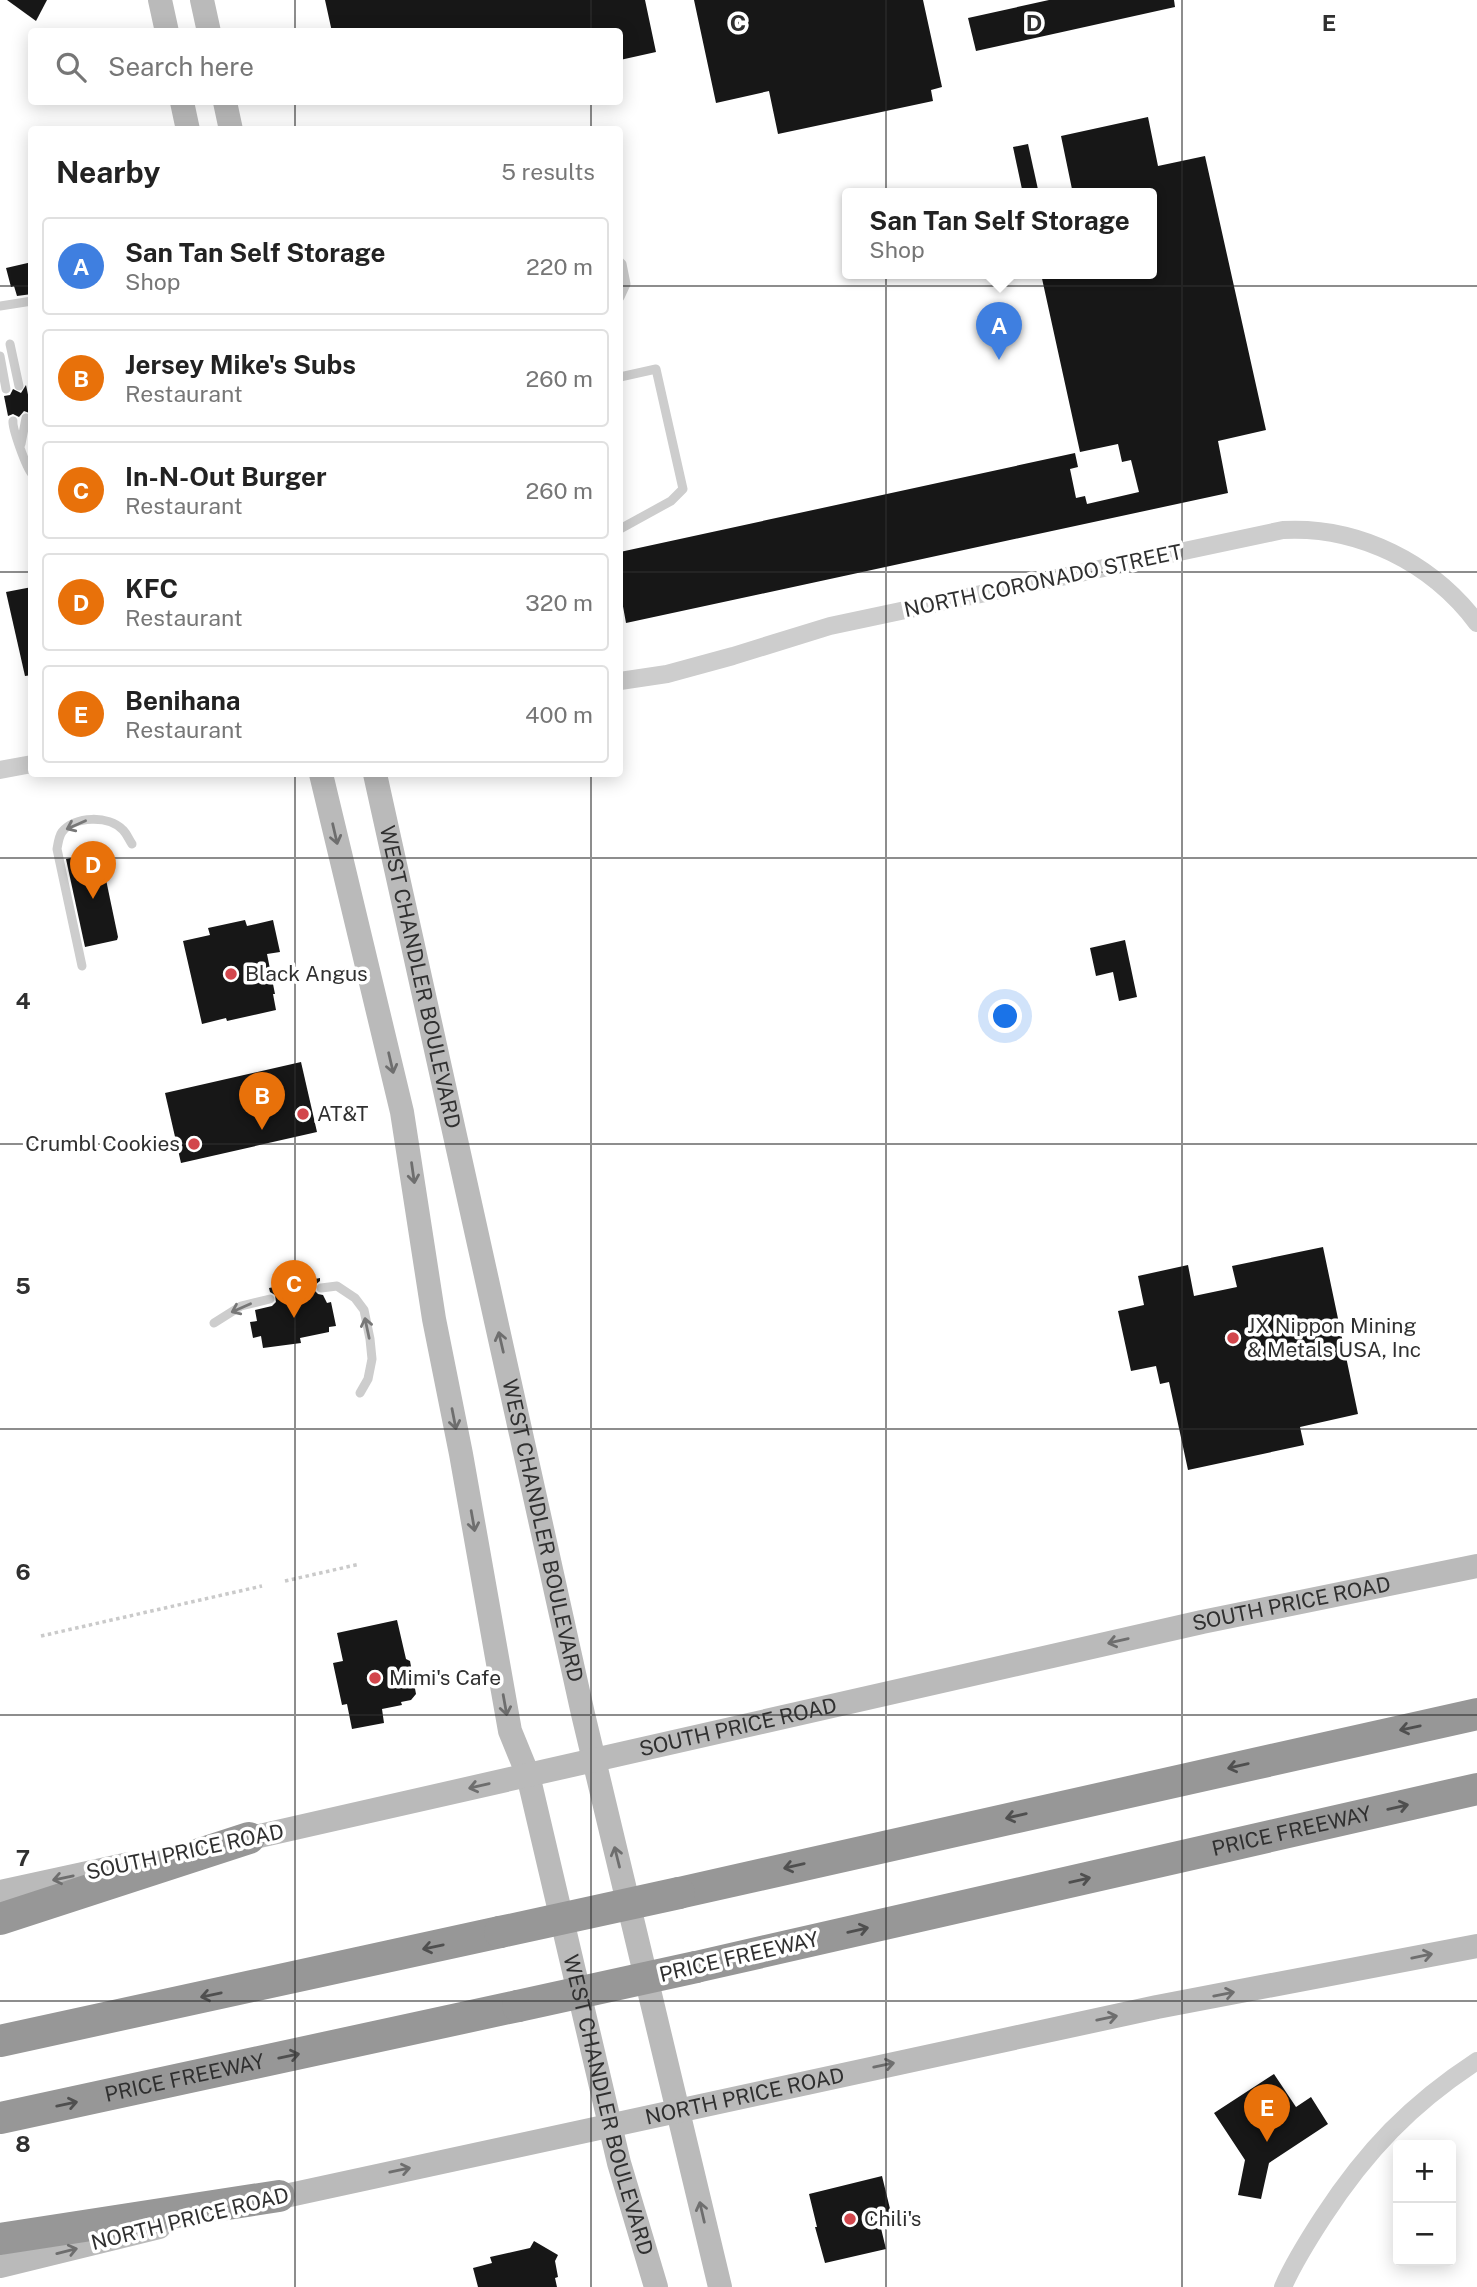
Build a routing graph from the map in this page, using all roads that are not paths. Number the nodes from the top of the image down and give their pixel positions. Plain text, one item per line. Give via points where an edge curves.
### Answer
1 (160, 0) edge
2 (202, 0) edge
3 (166, 28) edge
4 (208, 28) edge
5 (183, 105) edge
6 (226, 105) edge
7 (187, 126) edge
8 (230, 126) edge
9 (623, 269) edge
10 (623, 290) edge
11 (0, 299) edge
12 (28, 302) edge
13 (0, 306) edge
14 (11, 306) junction
15 (10, 344) dead end
16 (0, 356) edge
17 (623, 376) edge
18 (19, 386) dead end
19 (6, 389) dead end
20 (26, 418) dead end
21 (13, 421) dead end
22 (21, 444) junction
23 (28, 469) edge
24 (623, 528) edge
25 (1477, 623) edge
26 (623, 681) edge
27 (28, 765) edge
28 (0, 770) edge
29 (322, 777) edge
30 (376, 777) edge
31 (132, 844) dead end
32 (82, 966) dead end
33 (321, 1288) dead end
34 (270, 1299) dead end
35 (214, 1323) dead end
36 (360, 1393) dead end
37 (1477, 1566) edge
38 (1477, 1714) edge
39 (594, 1760) junction
40 (528, 1775) junction
41 (1477, 1789) edge
42 (249, 1838) junction
43 (0, 1892) edge
44 (0, 1919) edge
45 (1477, 1946) edge
46 (0, 2041) edge
47 (1477, 2061) edge
48 (678, 2110) junction
49 (0, 2118) edge
50 (610, 2124) junction
51 (279, 2196) junction
52 (0, 2239) edge
53 (0, 2266) edge
54 (656, 2287) edge
55 (720, 2287) edge
56 (1283, 2287) edge

1 - 3 main road
2 - 4 main road
5 - 7 main road
6 - 8 main road
9 - 10 lane
11 - 14 lane
12 - 14 lane
13 - 14 lane
15 - 18 lane
16 - 19 lane
17 - 24 lane via 656,369 683,489
20 - 22 lane
21 - 22 lane
22 - 23 lane
25 - 26 street, NORTH CORONADO STREET via 1456,596 1427,572 1378,546 1333,533 1283,530 830,626 667,674
27 - 28 street
29 -> 40 main road, WEST CHANDLER BOULEVARD via 402,1112 434,1318 510,1731
39 -> 30 main road, WEST CHANDLER BOULEVARD
31 -> 32 lane via 122,829 94,819 71,824 60,834 58,849
36 -> 33 lane via 372,1359 364,1310 337,1286
34 -> 35 lane via 241,1306
37 -> 39 main road, SOUTH PRICE ROAD via 1202,1622
38 -> 46 highway, bridge
39 - 40 main road, SOUTH PRICE ROAD
48 -> 39 main road, WEST CHANDLER BOULEVARD
40 -> 42 main road, SOUTH PRICE ROAD
40 - 50 main road, WEST CHANDLER BOULEVARD
49 -> 41 highway, PRICE FREEWAY, bridge via 696,1967
42 -> 43 main road, SOUTH PRICE ROAD
42 - 44 highway
48 -> 45 main road, NORTH PRICE ROAD via 1157,2007
47 - 56 street via 1384,2136 1347,2180 1293,2263
48 - 50 main road, NORTH PRICE ROAD
55 -> 48 main road, WEST CHANDLER BOULEVARD
51 -> 50 main road, NORTH PRICE ROAD
50 - 54 main road, WEST CHANDLER BOULEVARD
51 - 52 highway
53 -> 51 main road, NORTH PRICE ROAD

